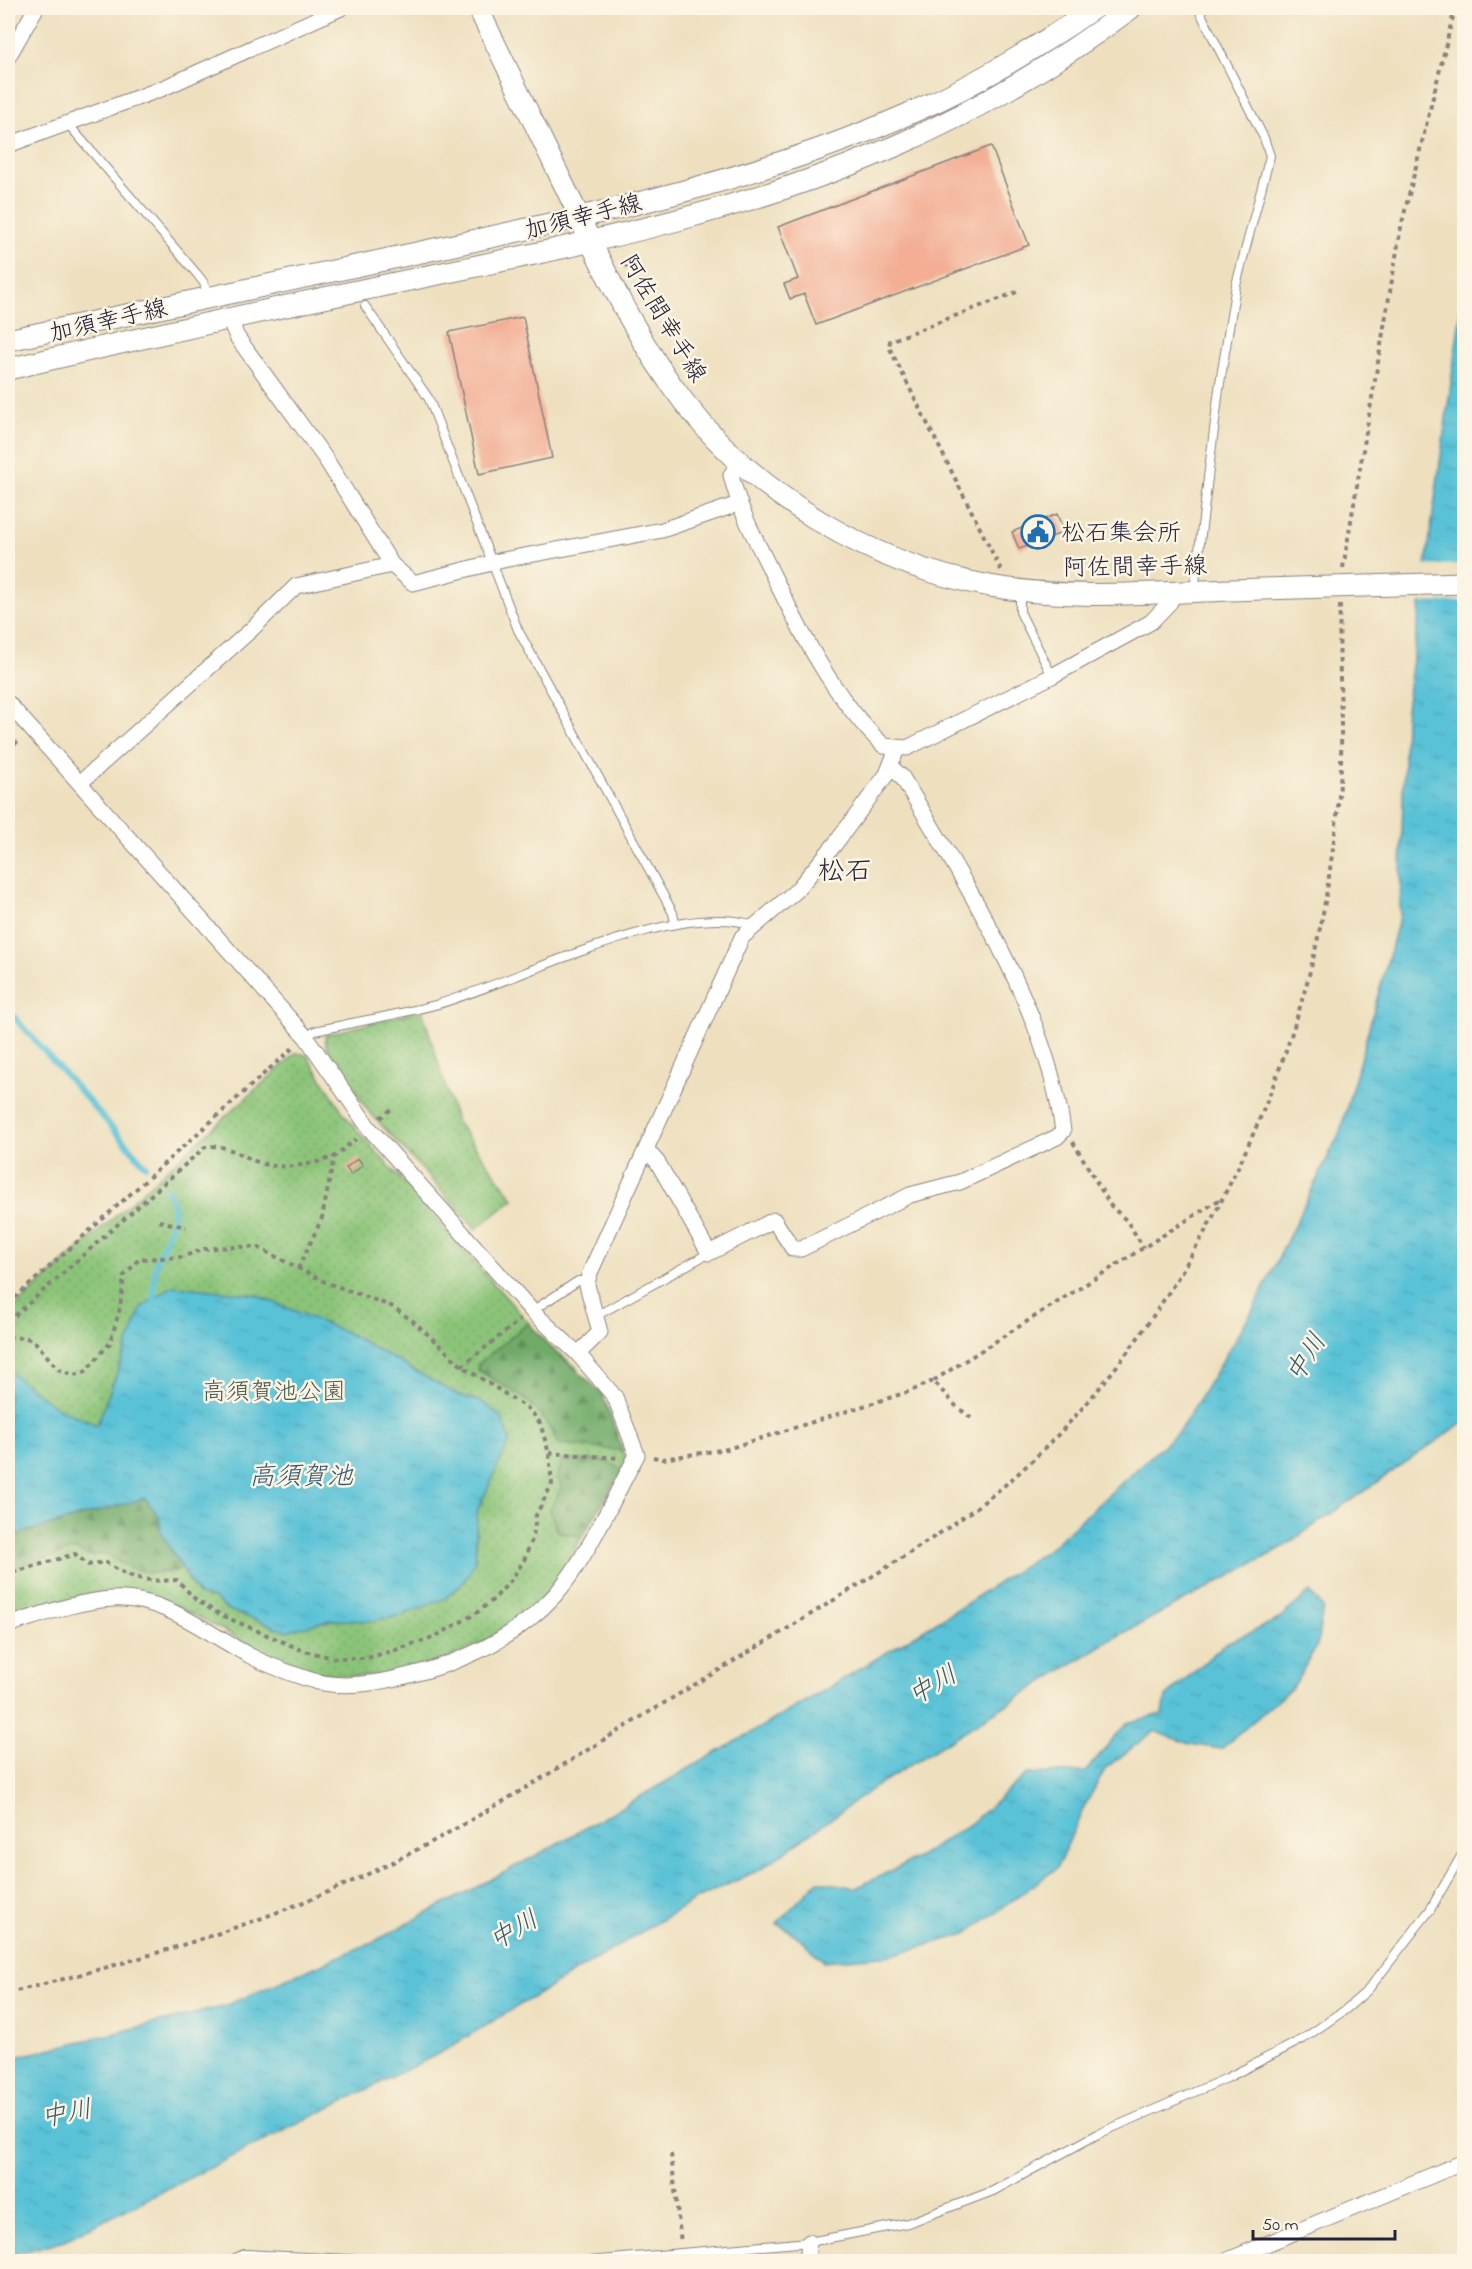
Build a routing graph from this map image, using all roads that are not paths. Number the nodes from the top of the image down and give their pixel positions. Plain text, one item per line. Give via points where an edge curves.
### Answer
1 (36, 8) edge
2 (341, 8) edge
3 (478, 8) edge
4 (1094, 8) edge
5 (1131, 8) edge
6 (1198, 8) edge
7 (8, 57) edge
8 (68, 124) junction
9 (8, 145) edge
10 (579, 216) junction
11 (591, 241) junction
12 (208, 298) junction
13 (365, 306) dead end
14 (230, 318) junction
15 (8, 340) edge
16 (8, 369) edge
17 (740, 461) junction
18 (738, 504) junction
19 (392, 565) junction
20 (494, 565) junction
21 (1006, 581) junction
22 (1464, 583) edge
23 (1183, 592) junction
24 (1052, 676) junction
25 (8, 703) edge
26 (897, 749) junction
27 (891, 767) junction
28 (80, 783) junction
29 (675, 923) junction
30 (753, 925) junction
31 (306, 1037) junction
32 (647, 1150) junction
33 (709, 1253) junction
34 (588, 1281) junction
35 (532, 1311) junction
36 (596, 1316) junction
37 (578, 1354) junction
38 (8, 1625) edge
39 (1464, 1851) edge
40 (1464, 2162) edge
41 (809, 2242) junction
42 (227, 2262) edge
43 (417, 2262) edge
44 (577, 2262) edge
45 (807, 2262) edge
46 (1223, 2262) edge

1 - 7 street
2 - 8 street via 161,89
3 - 10 street
4 - 10 main road, 加須幸手線 via 991,73 861,134 687,191
5 - 11 main road, 加須幸手線 via 1046,66 899,145 759,196
6 - 23 lane via 1270,156 1236,285
8 - 9 street
8 - 12 lane via 197,274
10 - 11 main road, 阿佐間幸手線
10 - 12 main road, 加須幸手線
11 - 14 main road, 加須幸手線
11 - 17 main road, 阿佐間幸手線 via 657,363 685,403
12 - 15 main road, 加須幸手線
13 - 20 lane via 429,399
14 - 16 main road, 加須幸手線
14 - 19 street via 237,337 325,458
17 - 18 street via 731,475
17 - 21 main road, 阿佐間幸手線 via 807,514 895,559 934,573
18 - 20 street via 662,530 503,560
18 - 26 street via 821,665 873,736 885,746
19 - 20 street via 413,583
19 - 28 street via 296,586
20 - 29 lane via 518,630
21 - 23 main road, 阿佐間幸手線 via 1080,593
21 - 24 lane
22 - 23 main road, 阿佐間幸手線
23 - 24 street via 1151,622
24 - 26 street via 907,748
25 - 28 street
26 - 27 street
27 - 30 street via 796,891
27 - 33 street via 902,777 1011,969 1053,1079 1063,1131 960,1182 910,1195 801,1249 793,1249 774,1220
28 - 31 street
29 - 30 lane via 735,920
29 - 31 lane via 434,1005 315,1031
30 - 32 street via 742,937
31 - 35 street via 369,1128
32 - 33 street via 658,1162
32 - 34 street via 611,1222
33 - 36 lane
34 - 35 lane via 578,1281
34 - 36 street
35 - 37 street
36 - 37 street via 600,1332
37 - 38 street via 615,1397 631,1456 556,1594 507,1635 437,1669 358,1685 310,1680 247,1655 157,1605 134,1599 64,1608
39 - 41 lane via 1430,1910 1368,1990 1346,2010 1303,2038 1227,2078 1098,2134 960,2205 908,2223
40 - 46 street
41 - 44 lane
41 - 45 street
42 - 43 lane via 244,2254

